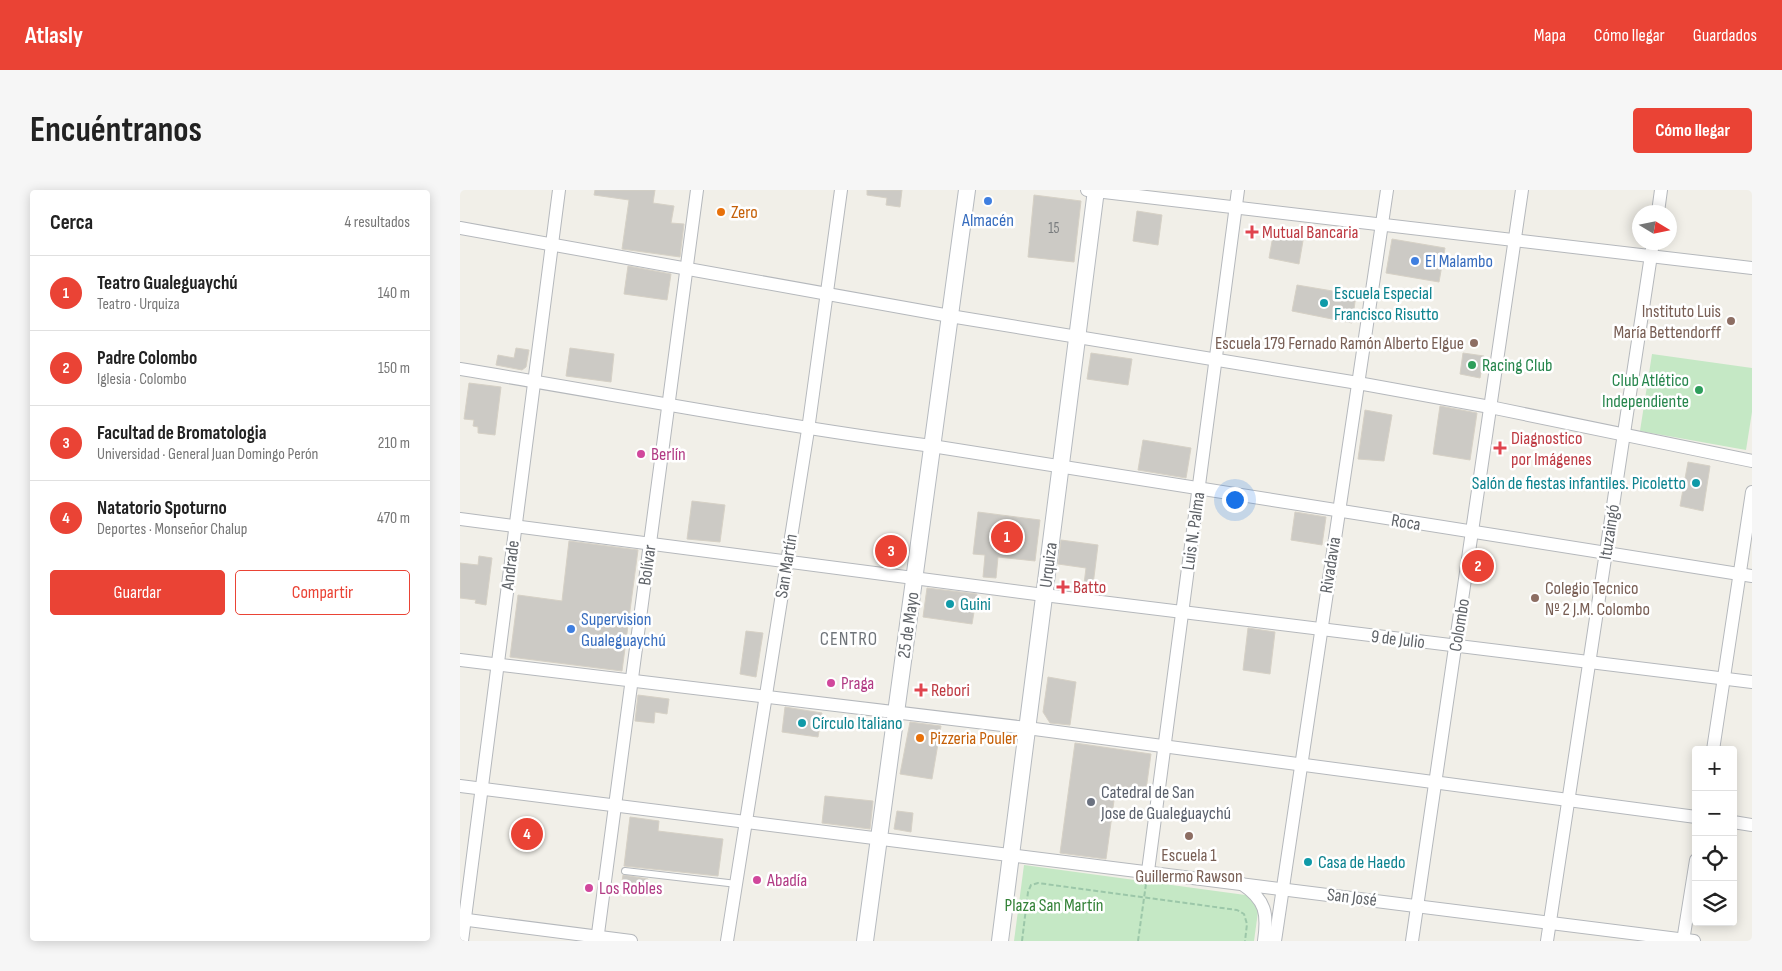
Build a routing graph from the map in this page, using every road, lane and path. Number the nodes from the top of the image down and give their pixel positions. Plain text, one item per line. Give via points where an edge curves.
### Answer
1 (559, 190) edge
2 (697, 190) edge
3 (841, 190) edge
4 (967, 190) edge
5 (1093, 190) edge
6 (1238, 190) edge
7 (1387, 190) edge
8 (1522, 190) edge
9 (1661, 190) edge
10 (1659, 205) edge
11 (1236, 208) junction
12 (1381, 225) junction
13 (460, 228) edge
14 (1514, 240) junction
15 (552, 244) junction
16 (1652, 250) edge
17 (1651, 256) junction
18 (1752, 268) edge
19 (687, 269) junction
20 (827, 294) junction
21 (950, 316) junction
22 (1077, 338) junction
23 (1216, 360) junction
24 (460, 369) edge
25 (534, 381) junction
26 (1358, 383) junction
27 (669, 403) junction
28 (1490, 407) junction
29 (808, 430) junction
30 (1624, 434) junction
31 (932, 446) junction
32 (1752, 461) edge
33 (1061, 468) junction
34 (1199, 489) junction
35 (1752, 492) edge
36 (1339, 511) junction
37 (460, 519) edge
38 (516, 526) junction
39 (1474, 532) junction
40 (650, 544) junction
41 (1606, 553) junction
42 (787, 561) junction
43 (1746, 575) edge
44 (914, 578) junction
45 (1044, 595) junction
46 (1182, 612) junction
47 (1321, 629) junction
48 (1456, 646) junction
49 (460, 660) edge
50 (1590, 662) junction
51 (498, 665) junction
52 (1724, 678) junction
53 (632, 681) junction
54 (1752, 682) edge
55 (766, 697) junction
56 (896, 713) junction
57 (1027, 728) junction
58 (1714, 746) edge
59 (1165, 747) junction
60 (1301, 764) junction
61 (1436, 783) junction
62 (460, 786) edge
63 (482, 788) junction
64 (1568, 800) junction
65 (615, 805) junction
66 (1692, 816) edge
67 (747, 823) junction
68 (1737, 823) edge
69 (1752, 825) edge
70 (879, 837) junction
71 (1011, 853) junction
72 (625, 871) dead end
73 (1148, 871) junction
74 (1694, 881) edge
75 (737, 884) junction
76 (1242, 884) junction
77 (1282, 888) junction
78 (1144, 898) junction
79 (1417, 906) junction
80 (462, 919) edge
81 (1550, 922) junction
82 (597, 939) edge
83 (462, 941) edge
84 (632, 941) edge
85 (727, 941) edge
86 (865, 941) edge
87 (1000, 941) edge
88 (1022, 941) edge
89 (1138, 941) edge
90 (1245, 941) edge
91 (1264, 941) edge
92 (1275, 941) edge
93 (1412, 941) edge
94 (1547, 941) edge
95 (1687, 941) edge

1 - 15 street, Andrade
2 - 19 street, Bolívar
3 - 20 street, San Martín
4 - 21 street, 25 de Mayo
5 - 11 street
5 - 22 street, Urquiza
6 - 11 street, Luis N. Palma
7 - 12 street, Rivadavia
8 - 14 street, Colombo
9 - 10 street
11 - 12 street
11 - 23 street, Luis N. Palma
12 - 14 street
12 - 26 street, Rivadavia
13 - 15 street
14 - 17 street
14 - 28 street, Colombo
15 - 19 street
15 - 25 street, Andrade
16 - 17 street, Ituzaingó
17 - 18 street
17 - 30 street, Ituzaingó
19 - 20 street
19 - 27 street, Bolívar
20 - 21 street
20 - 29 street, San Martín
21 - 22 street
21 - 31 street, 25 de Mayo
22 - 23 street
22 - 33 street, Urquiza
23 - 26 street
23 - 34 street, Luis N. Palma
24 - 25 street, Roca
25 - 27 street, Roca
25 - 38 street, Andrade
26 - 28 street
26 - 36 street, Rivadavia
27 - 29 street, Roca
27 - 40 street, Bolívar
28 - 30 street
28 - 39 street, Colombo
29 - 31 street, Roca
29 - 42 street, San Martín
30 - 32 street
30 - 41 street, Ituzaingó
31 - 33 street, Roca
31 - 44 street, 25 de Mayo
33 - 34 street, Roca
33 - 45 street, Urquiza
34 - 36 street, Roca
34 - 46 street, Luis N. Palma
35 - 43 street
36 - 39 street, Roca
36 - 47 street, Rivadavia
37 - 38 street, 9 de Julio
38 - 40 street, 9 de Julio
38 - 51 street, Andrade
39 - 41 street, Roca
39 - 48 street, Colombo
40 - 42 street, 9 de Julio
40 - 53 street, Bolívar
41 - 43 street, Roca
41 - 50 street, Ituzaingó
42 - 44 street, 9 de Julio
42 - 55 street, San Martín
43 - 52 street
44 - 45 street, 9 de Julio
44 - 56 street, 25 de Mayo
45 - 46 street, 9 de Julio
45 - 57 street, Urquiza
46 - 47 street, 9 de Julio
46 - 59 street, Luis N. Palma
47 - 48 street, 9 de Julio
47 - 60 street, Rivadavia
48 - 50 street, 9 de Julio
48 - 61 street, Colombo
49 - 51 street
50 - 52 street, 9 de Julio
50 - 64 street, Ituzaingó
51 - 53 street
51 - 63 street, Andrade
52 - 54 street, 9 de Julio
52 - 58 street
53 - 55 street
53 - 65 street, Bolívar
55 - 56 street
55 - 67 street, San Martín
56 - 57 street
56 - 70 street, 25 de Mayo
57 - 59 street
57 - 71 street, Urquiza
59 - 60 street
59 - 73 street, Luis N. Palma
60 - 61 street
60 - 77 street, Rivadavia
61 - 64 street
61 - 79 street, Colombo
62 - 63 street, San José
63 - 65 street, San José
63 - 80 street, Andrade
64 - 66 street
64 - 81 street, Ituzaingó
65 - 67 street, San José
65 - 82 street, Bolívar
67 - 70 street, San José
67 - 75 street, San Martín
68 - 69 street
70 - 71 street, San José
70 - 86 street, 25 de Mayo
71 - 73 street, San José
71 - 87 street, Urquiza
72 - 75 lane
73 - 76 street, San José
73 - 78 path
74 - 95 street
75 - 85 street, San Martín
76 - 77 street, San José
76 - 91 street via 1255,892 1264,908
77 - 79 street, San José
77 - 92 street, Rivadavia
78 - 88 path via 1038,883 1031,885
78 - 89 path
78 - 90 path via 1237,910 1244,914 1247,924
79 - 81 street, San José
79 - 93 street, Colombo
80 - 82 street
80 - 83 street, Andrade
81 - 94 street, Ituzaingó
81 - 95 street, San José
82 - 84 street

